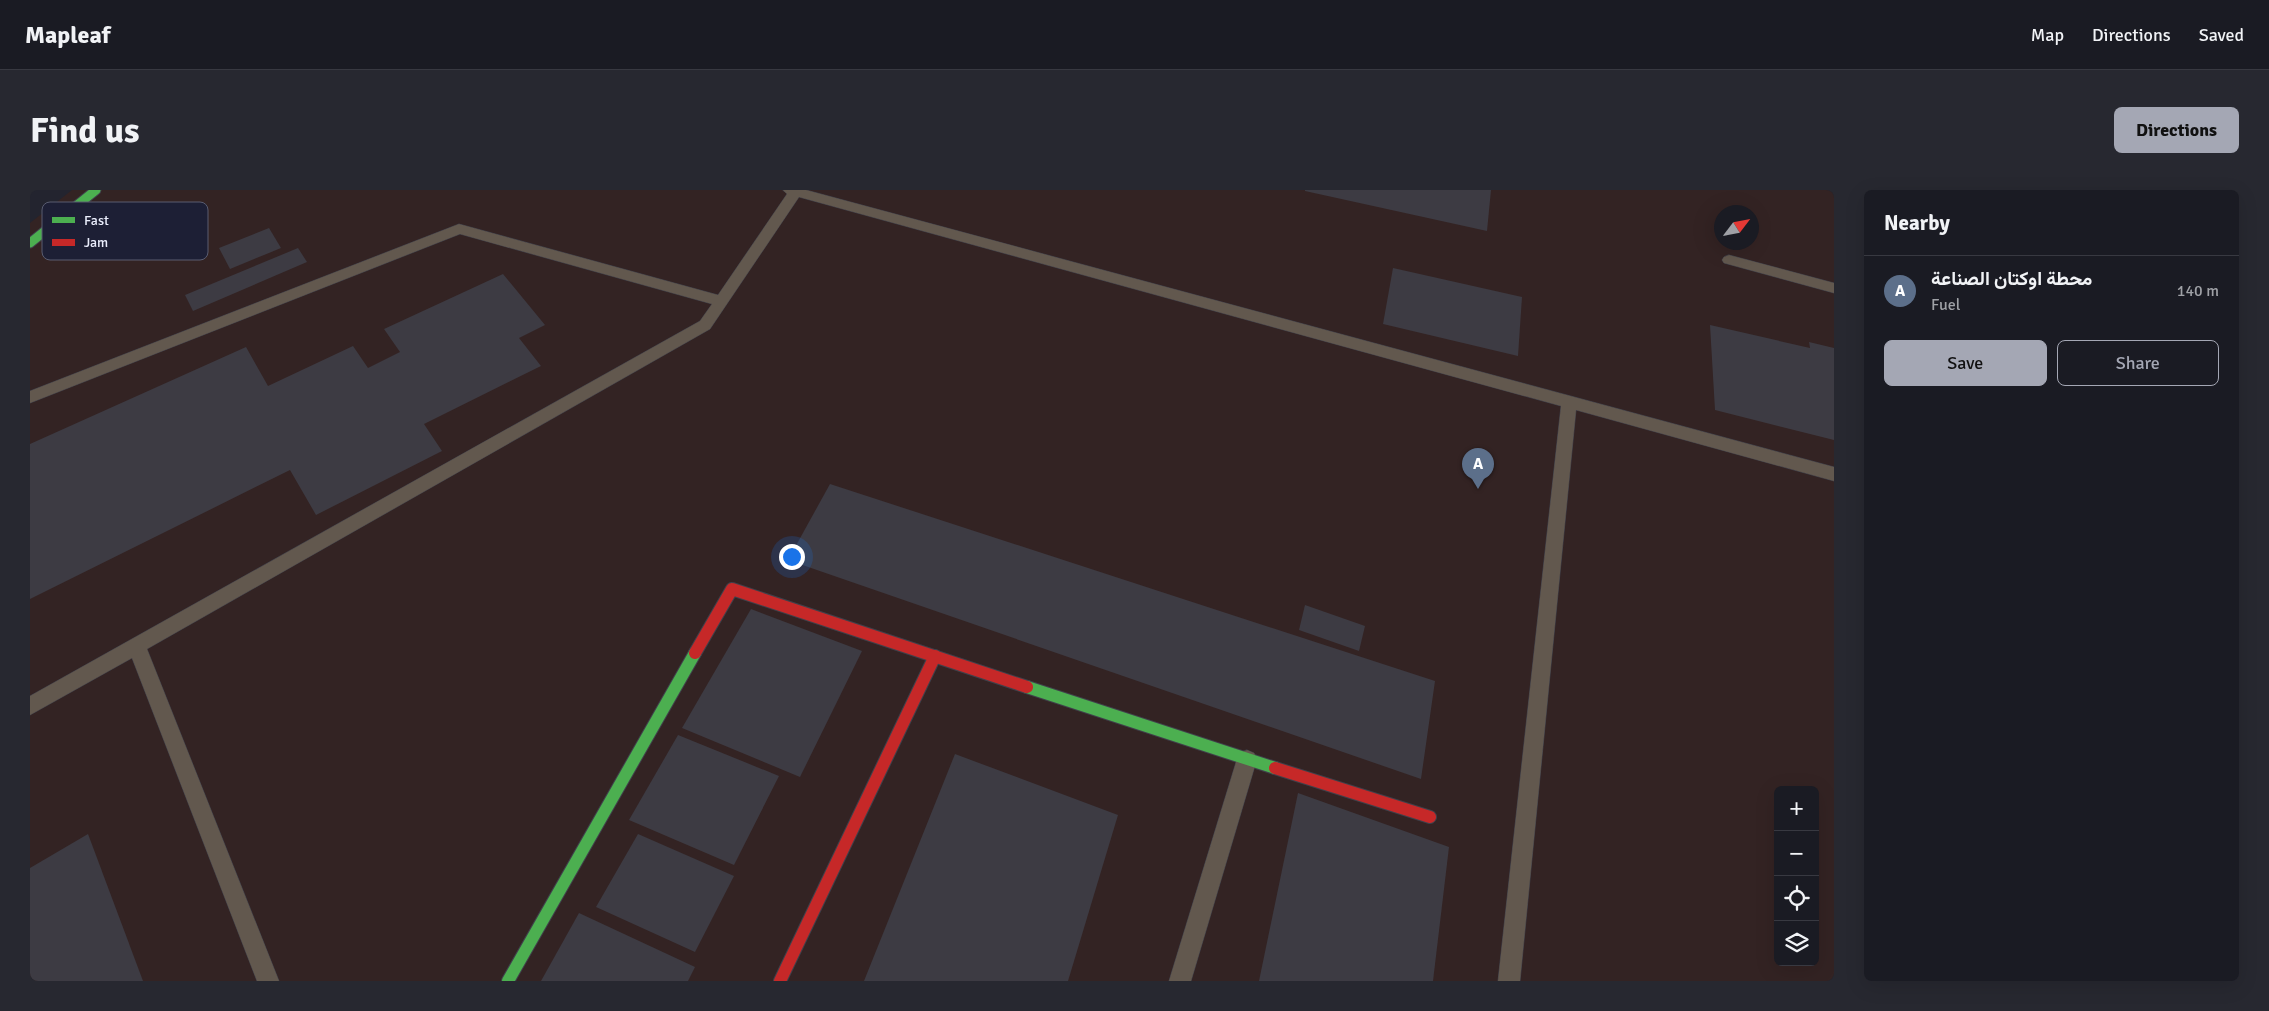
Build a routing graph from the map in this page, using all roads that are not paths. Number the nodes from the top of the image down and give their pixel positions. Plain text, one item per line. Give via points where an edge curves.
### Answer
1 (96, 190) edge
2 (793, 191) edge
3 (81, 202) edge
4 (42, 233) edge
5 (30, 243) edge
6 (1729, 260) dead end
7 (1834, 288) edge
8 (721, 301) junction
9 (30, 397) edge
10 (1570, 403) junction
11 (1834, 474) edge
12 (137, 646) junction
13 (935, 656) junction
14 (30, 706) edge
15 (1247, 760) junction
16 (1430, 817) dead end
17 (268, 981) edge
18 (508, 981) edge
19 (780, 981) edge
20 (1180, 981) edge
21 (1509, 981) edge

1 - 3 street
2 - 8 lane
2 - 10 lane
4 - 5 street
6 - 7 lane
8 - 9 lane via 459,229
8 - 12 lane via 705,325
10 - 11 lane
10 - 21 lane
12 - 14 lane
12 - 17 lane
13 - 15 street
13 - 18 street via 732,589
13 - 19 street
15 - 16 street
15 - 20 lane

